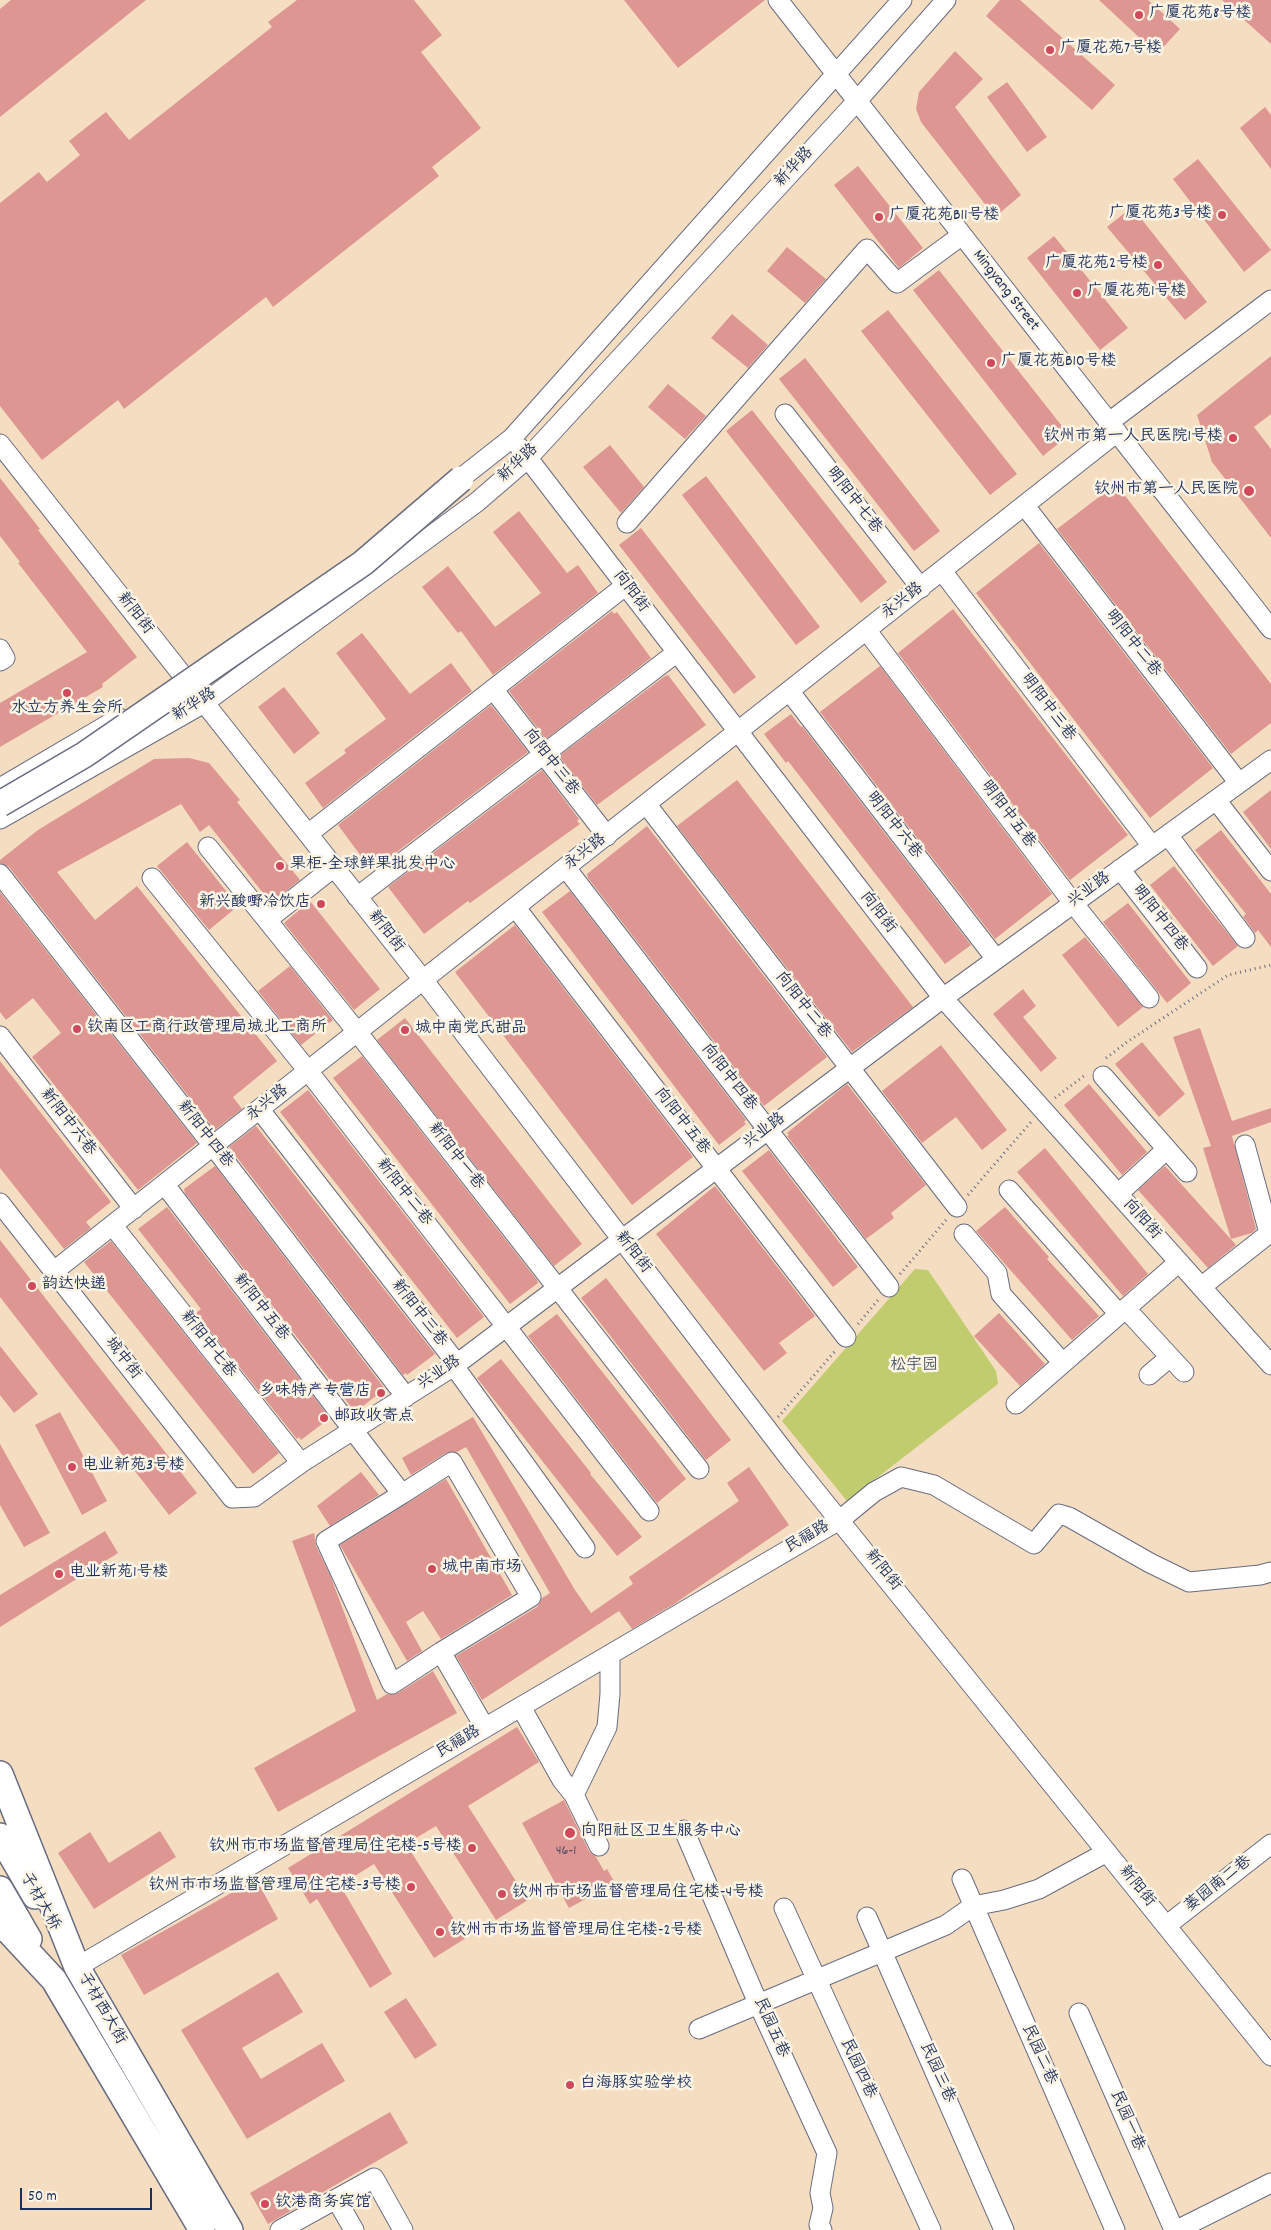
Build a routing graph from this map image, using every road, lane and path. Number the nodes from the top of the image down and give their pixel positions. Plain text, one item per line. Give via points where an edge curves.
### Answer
1 (778, 0) edge
2 (902, 0) edge
3 (946, 0) edge
4 (835, 74) junction
5 (856, 101) junction
6 (962, 235) junction
7 (1271, 300) edge
8 (785, 414) dead end
9 (1113, 428) junction
10 (512, 438) junction
11 (0, 444) edge
12 (528, 458) junction
13 (460, 479) junction
14 (1025, 506) junction
15 (627, 523) dead end
16 (942, 571) junction
17 (625, 586) junction
18 (921, 588) junction
19 (1271, 629) edge
20 (867, 631) junction
21 (0, 649) edge
22 (676, 653) junction
23 (0, 661) edge
24 (185, 679) junction
25 (493, 689) junction
26 (790, 692) junction
27 (204, 703) junction
28 (738, 733) junction
29 (544, 754) junction
30 (1270, 762) edge
31 (1239, 783) junction
32 (0, 788) edge
33 (1216, 800) junction
34 (0, 804) edge
35 (647, 805) junction
36 (0, 819) edge
37 (308, 834) junction
38 (1168, 835) junction
39 (607, 836) junction
40 (1152, 846) junction
41 (208, 847) dead end
42 (334, 867) junction
43 (566, 868) junction
44 (1120, 869) junction
45 (1271, 871) edge
46 (0, 874) edge
47 (152, 878) dead end
48 (358, 896) junction
49 (1073, 903) junction
50 (516, 908) junction
51 (267, 920) junction
52 (1245, 938) dead end
53 (996, 960) junction
54 (1197, 968) dead end
55 (424, 980) junction
56 (943, 998) junction
57 (1149, 998) dead end
58 (358, 1033) junction
59 (0, 1036) edge
60 (850, 1068) junction
61 (309, 1072) junction
62 (1103, 1076) dead end
63 (260, 1110) junction
64 (768, 1130) junction
65 (1244, 1145) dead end
66 (214, 1146) junction
67 (1167, 1149) junction
68 (717, 1168) junction
69 (1187, 1172) dead end
70 (165, 1185) junction
71 (1009, 1190) dead end
72 (1118, 1194) junction
73 (0, 1203) edge
74 (957, 1208) dead end
75 (134, 1209) junction
76 (113, 1226) junction
77 (1270, 1232) edge
78 (964, 1234) dead end
79 (622, 1239) junction
80 (1179, 1262) junction
81 (53, 1272) junction
82 (889, 1288) dead end
83 (1202, 1288) junction
84 (557, 1289) junction
85 (1122, 1312) junction
86 (507, 1327) junction
87 (846, 1337) dead end
88 (1170, 1357) junction
89 (1063, 1363) junction
90 (1271, 1365) edge
91 (454, 1366) junction
92 (1184, 1372) dead end
93 (1149, 1375) dead end
94 (406, 1397) junction
95 (1016, 1404) dead end
96 (354, 1430) junction
97 (301, 1463) junction
98 (699, 1469) dead end
99 (402, 1494) junction
100 (254, 1497) joint
101 (649, 1511) dead end
102 (841, 1520) junction
103 (585, 1548) dead end
104 (1271, 1572) edge
105 (441, 1652) junction
106 (610, 1655) junction
107 (521, 1707) junction
108 (486, 1728) junction
109 (0, 1774) edge
110 (574, 1795) junction
111 (684, 1830) dead end
112 (0, 1836) edge
113 (1271, 1844) edge
114 (599, 1846) dead end
115 (1107, 1852) junction
116 (962, 1879) dead end
117 (0, 1889) edge
118 (973, 1906) junction
119 (784, 1908) dead end
120 (867, 1917) dead end
121 (0, 1922) edge
122 (1166, 1926) junction
123 (882, 1952) junction
124 (77, 1967) junction
125 (816, 1978) junction
126 (54, 1980) junction
127 (758, 2003) junction
128 (1079, 2012) dead end
129 (699, 2029) dead end
130 (1271, 2056) edge
131 (1271, 2183) edge
132 (336, 2199) junction
133 (202, 2230) edge
134 (230, 2230) edge
135 (280, 2230) edge
136 (354, 2230) edge
137 (403, 2230) edge
138 (822, 2230) edge
139 (931, 2230) edge
140 (1004, 2230) edge
141 (1115, 2230) edge
142 (1175, 2230) edge

1 - 4 street, Mingyang Street
2 - 4 street, 新华路
3 - 5 street, 新华路
4 - 5 street, Mingyang Street
4 - 10 street, 新华路
5 - 6 street, Mingyang Street
5 - 12 street, 新华路
6 - 9 street, Mingyang Street
6 - 15 street via 897,283 867,249
7 - 9 street, 永兴路
8 - 18 street, 明阳中七巷
9 - 14 street, 永兴路
9 - 19 street, Mingyang Street
10 - 12 street, 向阳街
10 - 13 street, 新华路
11 - 24 street, 新阳街
12 - 17 street, 向阳街
12 - 27 street, 新华路 via 477,502
13 - 24 street, 新华路
13 - 34 main road, bridge via 363,563 84,755
14 - 16 street, 永兴路
14 - 31 street, 明阳中二巷
16 - 18 street, 永兴路
16 - 40 street, 明阳中三巷
17 - 22 street, 向阳街
17 - 25 street
18 - 20 street, 永兴路
20 - 26 street, 永兴路
20 - 49 street, 明阳中五巷
21 - 23 street via 5,658
22 - 28 street, 向阳街
22 - 29 street
24 - 27 street, 新阳街
24 - 32 street, 新华路
25 - 29 street, 向阳中三巷
25 - 37 street
26 - 28 street, 永兴路
26 - 53 street, 明阳中六巷
27 - 36 street, 新华路
27 - 37 street, 新阳街
28 - 35 street, 永兴路
28 - 56 street, 向阳街
29 - 39 street, 向阳中三巷
29 - 48 street
30 - 31 street, 兴业路
31 - 33 street, 兴业路
33 - 38 street, 兴业路
33 - 45 street
35 - 39 street, 永兴路
35 - 60 street, 向阳中二巷
37 - 42 street, 新阳街
38 - 40 street, 兴业路
38 - 52 street
39 - 43 street, 永兴路
40 - 44 street, 兴业路
41 - 51 street, 新阳中一巷
42 - 48 street, 新阳街
42 - 51 street
43 - 50 street, 永兴路
43 - 64 street, 向阳中四巷
44 - 49 street, 兴业路
44 - 54 street, 明阳中四巷
46 - 66 street, 新阳中四巷
47 - 61 street, 新阳中二巷
48 - 55 street, 新阳街
49 - 53 street, 兴业路
49 - 57 street, 明阳中五巷
50 - 55 street, 永兴路
50 - 68 street, 向阳中五巷
51 - 58 street, 新阳中一巷
53 - 56 street, 兴业路
55 - 58 street, 永兴路
55 - 79 street, 新阳街
56 - 60 street, 兴业路
56 - 72 street, 向阳街
58 - 61 street, 永兴路
58 - 84 street, 新阳中一巷
59 - 75 street, 新阳中六巷
60 - 64 street, 兴业路
60 - 74 street, 向阳中二巷
61 - 63 street, 永兴路
61 - 86 street, 新阳中二巷
62 - 67 street
63 - 66 street, 永兴路
63 - 91 street, 新阳中三巷 via 451,1356
64 - 68 street, 兴业路
64 - 82 street, 向阳中四巷
65 - 77 street
66 - 70 street, 永兴路
66 - 94 street, 新阳中四巷
67 - 69 street
67 - 72 street
68 - 79 street, 兴业路
68 - 87 street, 向阳中五巷
70 - 75 street, 永兴路
70 - 96 street, 新阳中五巷
71 - 85 street
72 - 80 street, 向阳街
73 - 81 street, 城中街
75 - 76 street, 永兴路
76 - 81 street, 永兴路
76 - 97 street, 新阳中七巷
77 - 83 street
78 - 89 street via 997,1273 1001,1294
79 - 84 street, 兴业路
79 - 102 street, 新阳街
80 - 83 street, 向阳街
80 - 85 street
81 - 100 street, 城中街 via 232,1498
83 - 90 street, 向阳街
84 - 86 street, 兴业路
84 - 98 street, 新阳中一巷
85 - 88 street
85 - 89 street
86 - 91 street, 兴业路
86 - 101 street, 新阳中二巷
88 - 92 street
88 - 93 street
89 - 95 street
91 - 94 street, 兴业路
91 - 103 street, 新阳中三巷
94 - 96 street, 兴业路
96 - 97 street, 兴业路
96 - 99 street, 新阳中五巷
97 - 100 street, 兴业路
99 - 105 street via 326,1541 392,1684
99 - 105 street via 452,1462 531,1597
102 - 104 street, 民福路 via 874,1492 901,1477 934,1485 1034,1544 1059,1514 1189,1582
102 - 106 street, 民福路
102 - 115 street, 新阳街
105 - 108 street
106 - 107 street, 民福路
106 - 110 street via 607,1727
107 - 108 street, 民福路
107 - 110 street via 562,1780
108 - 124 street, 民福路
109 - 124 main road, 子材西大街
110 - 114 street
111 - 127 street, 民园五巷
112 - 124 main road, 子材大桥
113 - 122 street, 蒌园南二巷
115 - 118 street via 1039,1889
115 - 122 street, 新阳街
116 - 118 street, 民园二巷
117 - 126 main road, 子材大桥
118 - 123 street via 946,1925
118 - 141 street, 民园二巷
119 - 125 street, 民园四巷
120 - 123 street, 民园三巷
121 - 126 main road, 子材西大街
122 - 130 street, 新阳街
123 - 125 street
123 - 140 street, 民园三巷
124 - 134 main road, 子材西大街
125 - 127 street
125 - 139 street, 民园四巷
126 - 133 main road, 子材西大街
127 - 129 street
127 - 138 street, 民园五巷 via 827,2153 820,2193
128 - 142 street, 民园一巷
131 - 142 street
132 - 135 street
132 - 136 street
132 - 137 street via 374,2178

